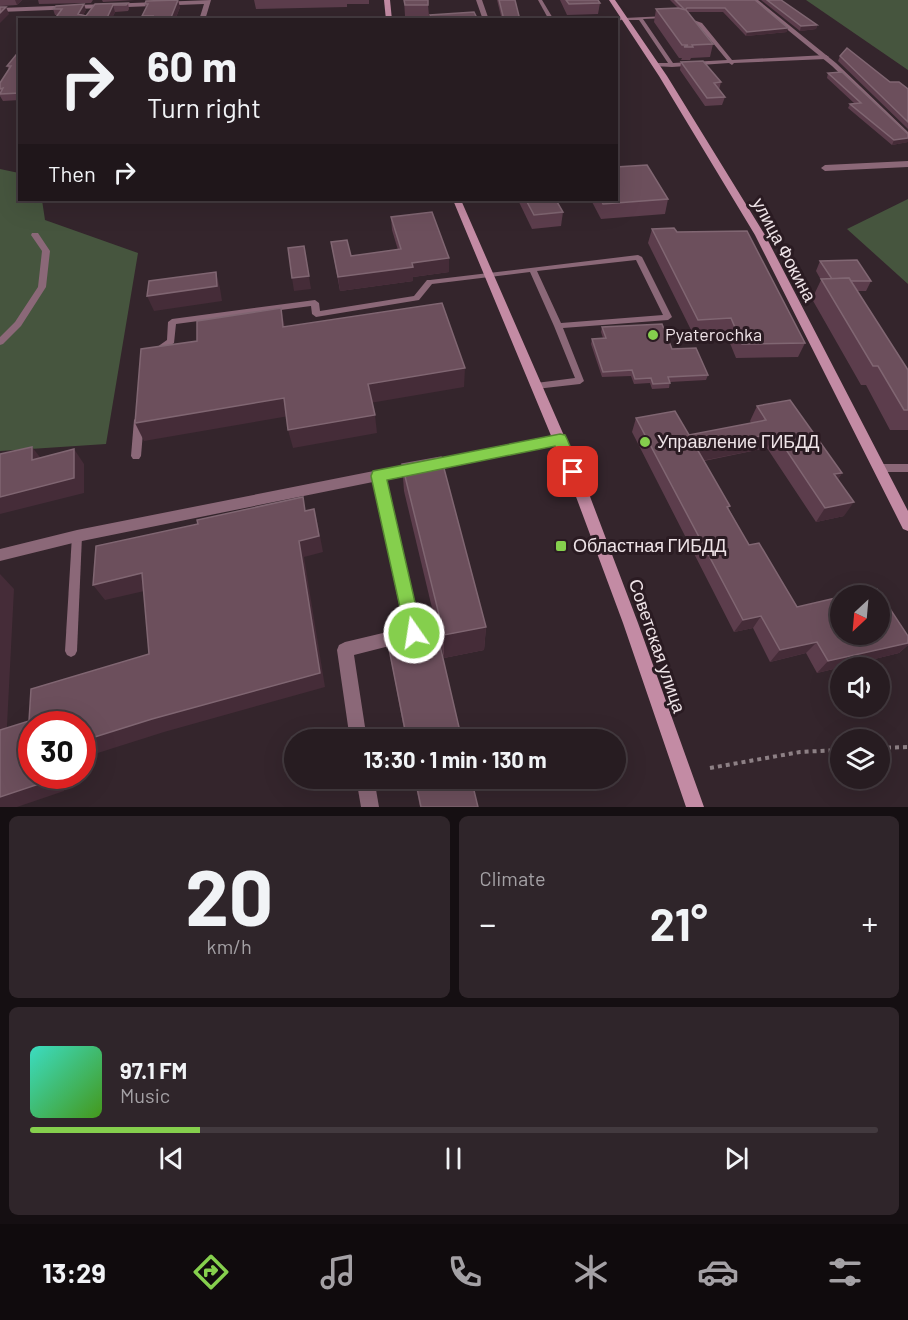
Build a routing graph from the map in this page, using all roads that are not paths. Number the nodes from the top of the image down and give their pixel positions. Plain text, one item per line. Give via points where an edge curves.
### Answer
1 (387, 0) edge
2 (478, 0) edge
3 (540, 0) edge
4 (612, 0) edge
5 (754, 0) edge
6 (208, 1) edge
7 (97, 2) edge
8 (0, 10) edge
9 (91, 12) edge
10 (203, 18) edge
11 (389, 18) edge
12 (485, 18) edge
13 (551, 18) edge
14 (640, 18) junction
15 (618, 19) edge
16 (624, 19) junction
17 (826, 57) junction
18 (732, 63) junction
19 (672, 65) junction
20 (655, 66) junction
21 (908, 137) edge
22 (908, 165) edge
23 (825, 168) dead end
24 (458, 201) edge
25 (35, 235) dead end
26 (532, 269) junction
27 (487, 274) junction
28 (558, 326) junction
29 (0, 342) edge
30 (144, 359) edge
31 (536, 386) junction
32 (140, 413) edge
33 (560, 439) junction
34 (136, 456) dead end
35 (879, 468) junction
36 (908, 468) edge
37 (378, 476) junction
38 (908, 525) edge
39 (77, 536) junction
40 (0, 555) edge
41 (71, 651) dead end
42 (357, 729) edge
43 (367, 789) edge
44 (369, 807) edge
45 (695, 807) edge

1 - 11 main road
2 - 12 street
3 - 13 lane
4 - 16 main road, улица Фокина
5 - 17 street
6 - 7 street
6 - 10 street
7 - 8 street
7 - 9 street
14 - 16 lane
14 - 18 lane via 684,18 700,24
14 - 19 lane
15 - 16 street
16 - 20 main road, улица Фокина
17 - 18 lane
17 - 21 street
18 - 19 lane
19 - 20 lane
20 - 35 main road, улица Фокина via 760,235
22 - 23 street
24 - 27 main road, Советская улица
25 - 29 lane via 46,251 42,287 18,324
26 - 27 lane
26 - 28 lane
26 - 28 lane via 638,256 668,316
27 - 30 lane via 430,282 416,298 316,314 315,303 172,322 171,341
27 - 31 main road, Советская улица
28 - 31 lane via 580,381
31 - 33 main road, Советская улица
32 - 34 lane
33 - 37 street
33 - 45 main road, Советская улица
35 - 36 lane
35 - 38 main road, улица Фокина
37 - 39 street
37 - 42 street via 414,633 345,650
39 - 40 street
39 - 41 lane
43 - 44 street

